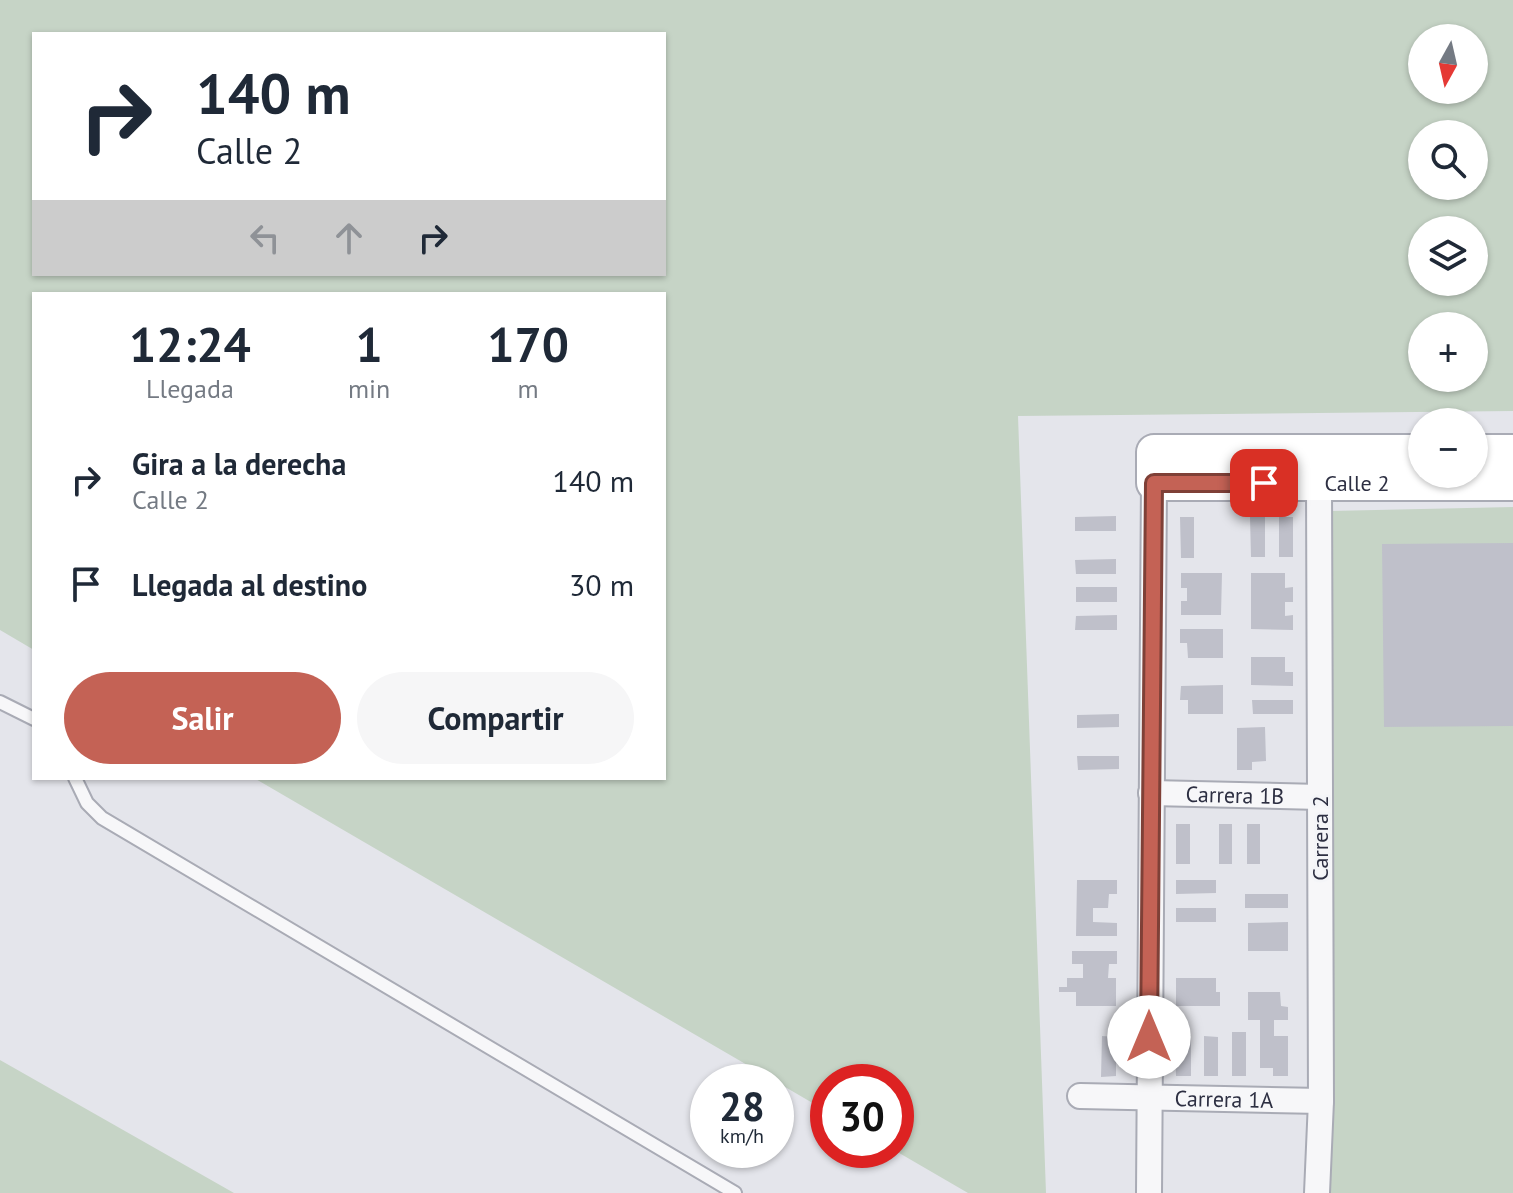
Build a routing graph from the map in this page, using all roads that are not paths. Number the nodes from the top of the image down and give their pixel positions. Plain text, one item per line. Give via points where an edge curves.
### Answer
1 (1488, 452) edge
2 (1513, 452) edge
3 (1408, 453) edge
4 (1154, 467) junction
5 (1319, 483) junction
6 (1513, 483) edge
7 (0, 702) edge
8 (32, 718) edge
9 (76, 780) edge
10 (1151, 793) junction
11 (1320, 797) junction
12 (1080, 1096) dead end
13 (1149, 1097) junction
14 (1321, 1101) junction
15 (735, 1193) edge
16 (1149, 1193) edge
17 (1317, 1193) edge

1 - 2 street
3 - 4 street, Calle 2
4 - 5 street, Calle 2
4 - 10 street
5 - 6 street, Calle 2
5 - 11 street, Carrera 2
7 - 8 lane
9 - 15 lane via 102,818
10 - 11 street, Carrera 1B
10 - 13 street
11 - 14 street, Carrera 2
12 - 13 street, Carrera 1A
13 - 14 street, Carrera 1A
13 - 16 street
14 - 17 street, Carrera 2

